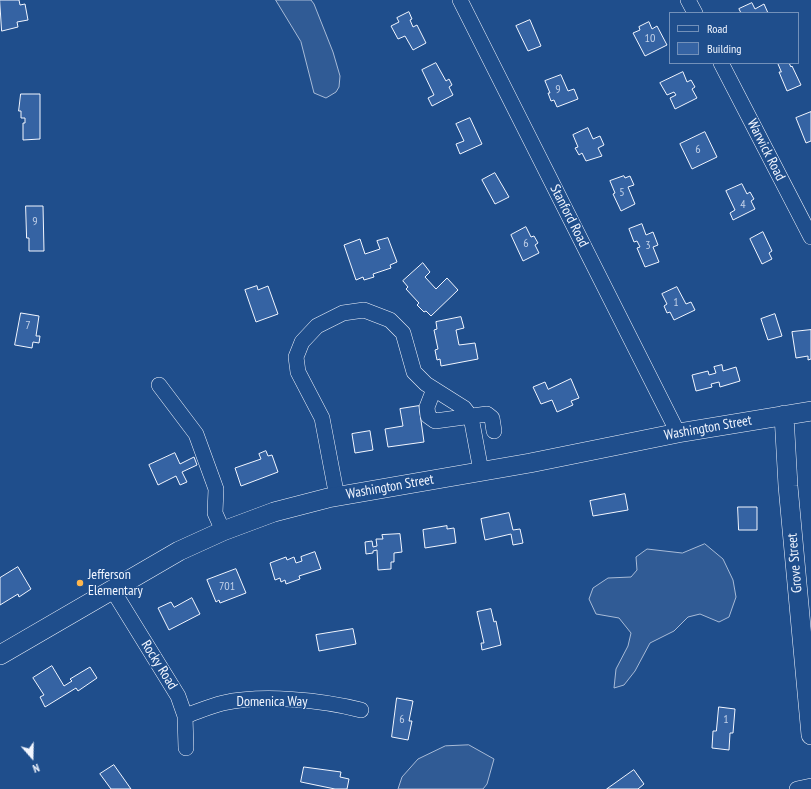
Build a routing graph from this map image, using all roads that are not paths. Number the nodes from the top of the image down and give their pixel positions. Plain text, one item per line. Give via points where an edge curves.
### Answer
1 (460, 0) edge
2 (688, 0) edge
3 (694, 12) edge
4 (722, 64) edge
5 (811, 237) edge
6 (159, 385) dead end
7 (434, 389) junction
8 (811, 411) edge
9 (784, 415) junction
10 (471, 417) junction
11 (494, 431) dead end
12 (678, 433) junction
13 (481, 471) junction
14 (337, 497) junction
15 (224, 531) junction
16 (112, 589) junction
17 (0, 654) edge
18 (361, 710) dead end
19 (185, 716) junction
20 (811, 735) edge
21 (186, 748) dead end
22 (811, 786) edge
23 (797, 789) edge

1 - 12 street, Stanford Road
2 - 3 street
4 - 5 street, Warwick Road
6 - 15 street via 196,434 216,489 215,513
7 - 10 street via 464,408
7 - 10 street via 426,407 428,416 435,421
7 - 14 street via 414,372 403,333 390,320 364,310 343,313 317,326 302,342 296,357 298,372 322,418
8 - 9 main road, Washington Street
9 - 12 main road, Washington Street
9 - 20 main road, Grove Street
10 - 11 street via 487,414 492,418
10 - 13 street
12 - 13 main road, Washington Street
13 - 14 main road, Washington Street
14 - 15 main road, Washington Street via 274,512
15 - 16 main road, Washington Street via 156,563
16 - 17 main road, Washington Street
16 - 19 street, Rocky Road via 178,696
18 - 19 street, Domenica Way via 301,700 262,700 224,703
19 - 21 street, Rocky Road
22 - 23 street

